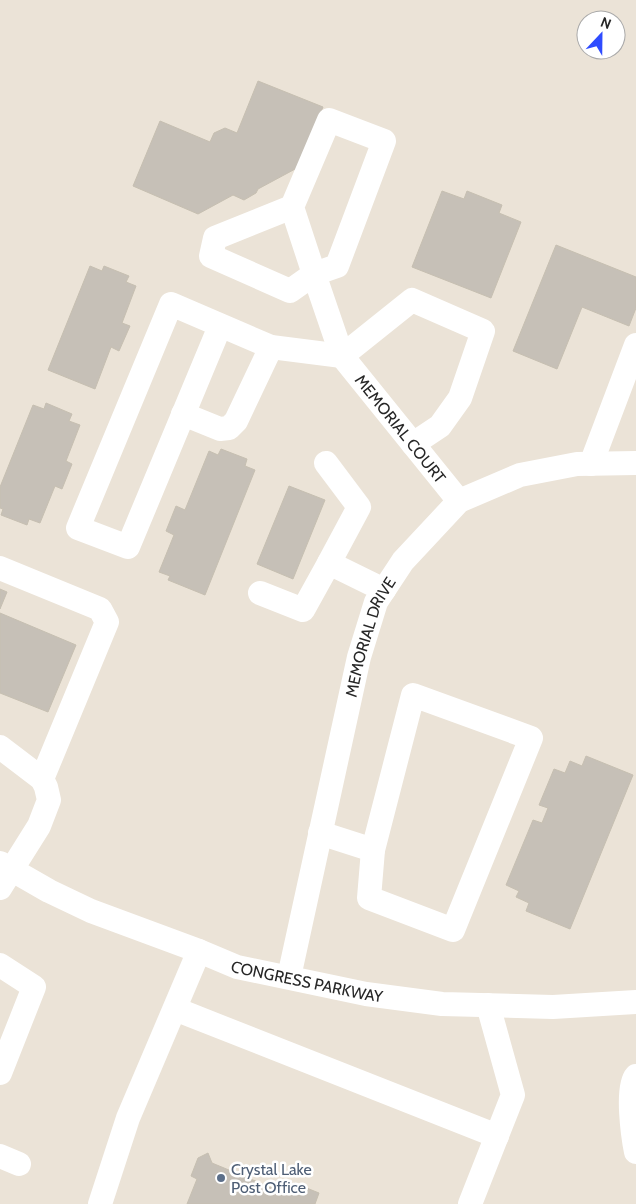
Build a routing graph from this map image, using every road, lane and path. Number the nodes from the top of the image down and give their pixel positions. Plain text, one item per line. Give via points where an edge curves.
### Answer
1 (292, 207) junction
2 (314, 274) junction
3 (220, 326) junction
4 (636, 345) edge
5 (271, 348) junction
6 (342, 356) junction
7 (183, 414) junction
8 (413, 444) junction
9 (326, 463) dead end
10 (636, 463) edge
11 (591, 464) junction
12 (459, 501) junction
13 (329, 563) junction
14 (0, 568) edge
15 (384, 590) junction
16 (260, 592) dead end
17 (0, 747) edge
18 (42, 779) junction
19 (320, 833) junction
20 (373, 850) junction
21 (4, 874) edge
22 (199, 951) junction
23 (0, 965) edge
24 (289, 977) junction
25 (636, 1002) edge
26 (488, 1005) junction
27 (175, 1008) junction
28 (0, 1073) edge
29 (636, 1076) edge
30 (497, 1136) junction
31 (636, 1152) edge
32 (101, 1204) edge
33 (470, 1204) edge

1 - 2 street
1 - 2 street via 215,238 211,256 290,291
1 - 2 street via 329,120 384,141 337,266
2 - 6 street
3 - 5 street
3 - 7 street
3 - 7 street via 171,304 78,528 128,548
4 - 11 street
5 - 6 street
5 - 7 street via 236,421 229,428 220,429
6 - 8 street, MEMORIAL COURT
6 - 8 street via 412,300 483,331 460,398 440,426
8 - 12 street, MEMORIAL COURT
9 - 13 street via 359,507
10 - 11 street, MEMORIAL DRIVE
11 - 12 street, MEMORIAL DRIVE via 520,475
12 - 15 street, MEMORIAL DRIVE via 403,560
13 - 15 street
13 - 16 street via 303,610
14 - 18 street via 100,609 107,622
15 - 19 street, MEMORIAL DRIVE via 376,602 359,657
17 - 18 street
18 - 21 street via 49,800 39,826
19 - 20 street
19 - 24 street, MEMORIAL DRIVE
20 - 20 street via 369,898 453,930 531,738 413,695
21 - 22 street, CONGRESS PARKWAY via 90,911
22 - 24 street, CONGRESS PARKWAY via 237,967
22 - 27 street
23 - 28 street via 34,986
24 - 26 street, CONGRESS PARKWAY via 375,995 442,1004
25 - 26 street, CONGRESS PARKWAY via 553,1007
26 - 30 street via 513,1096
27 - 30 street
27 - 32 street via 128,1118
29 - 31 street via 631,1092
30 - 33 street

